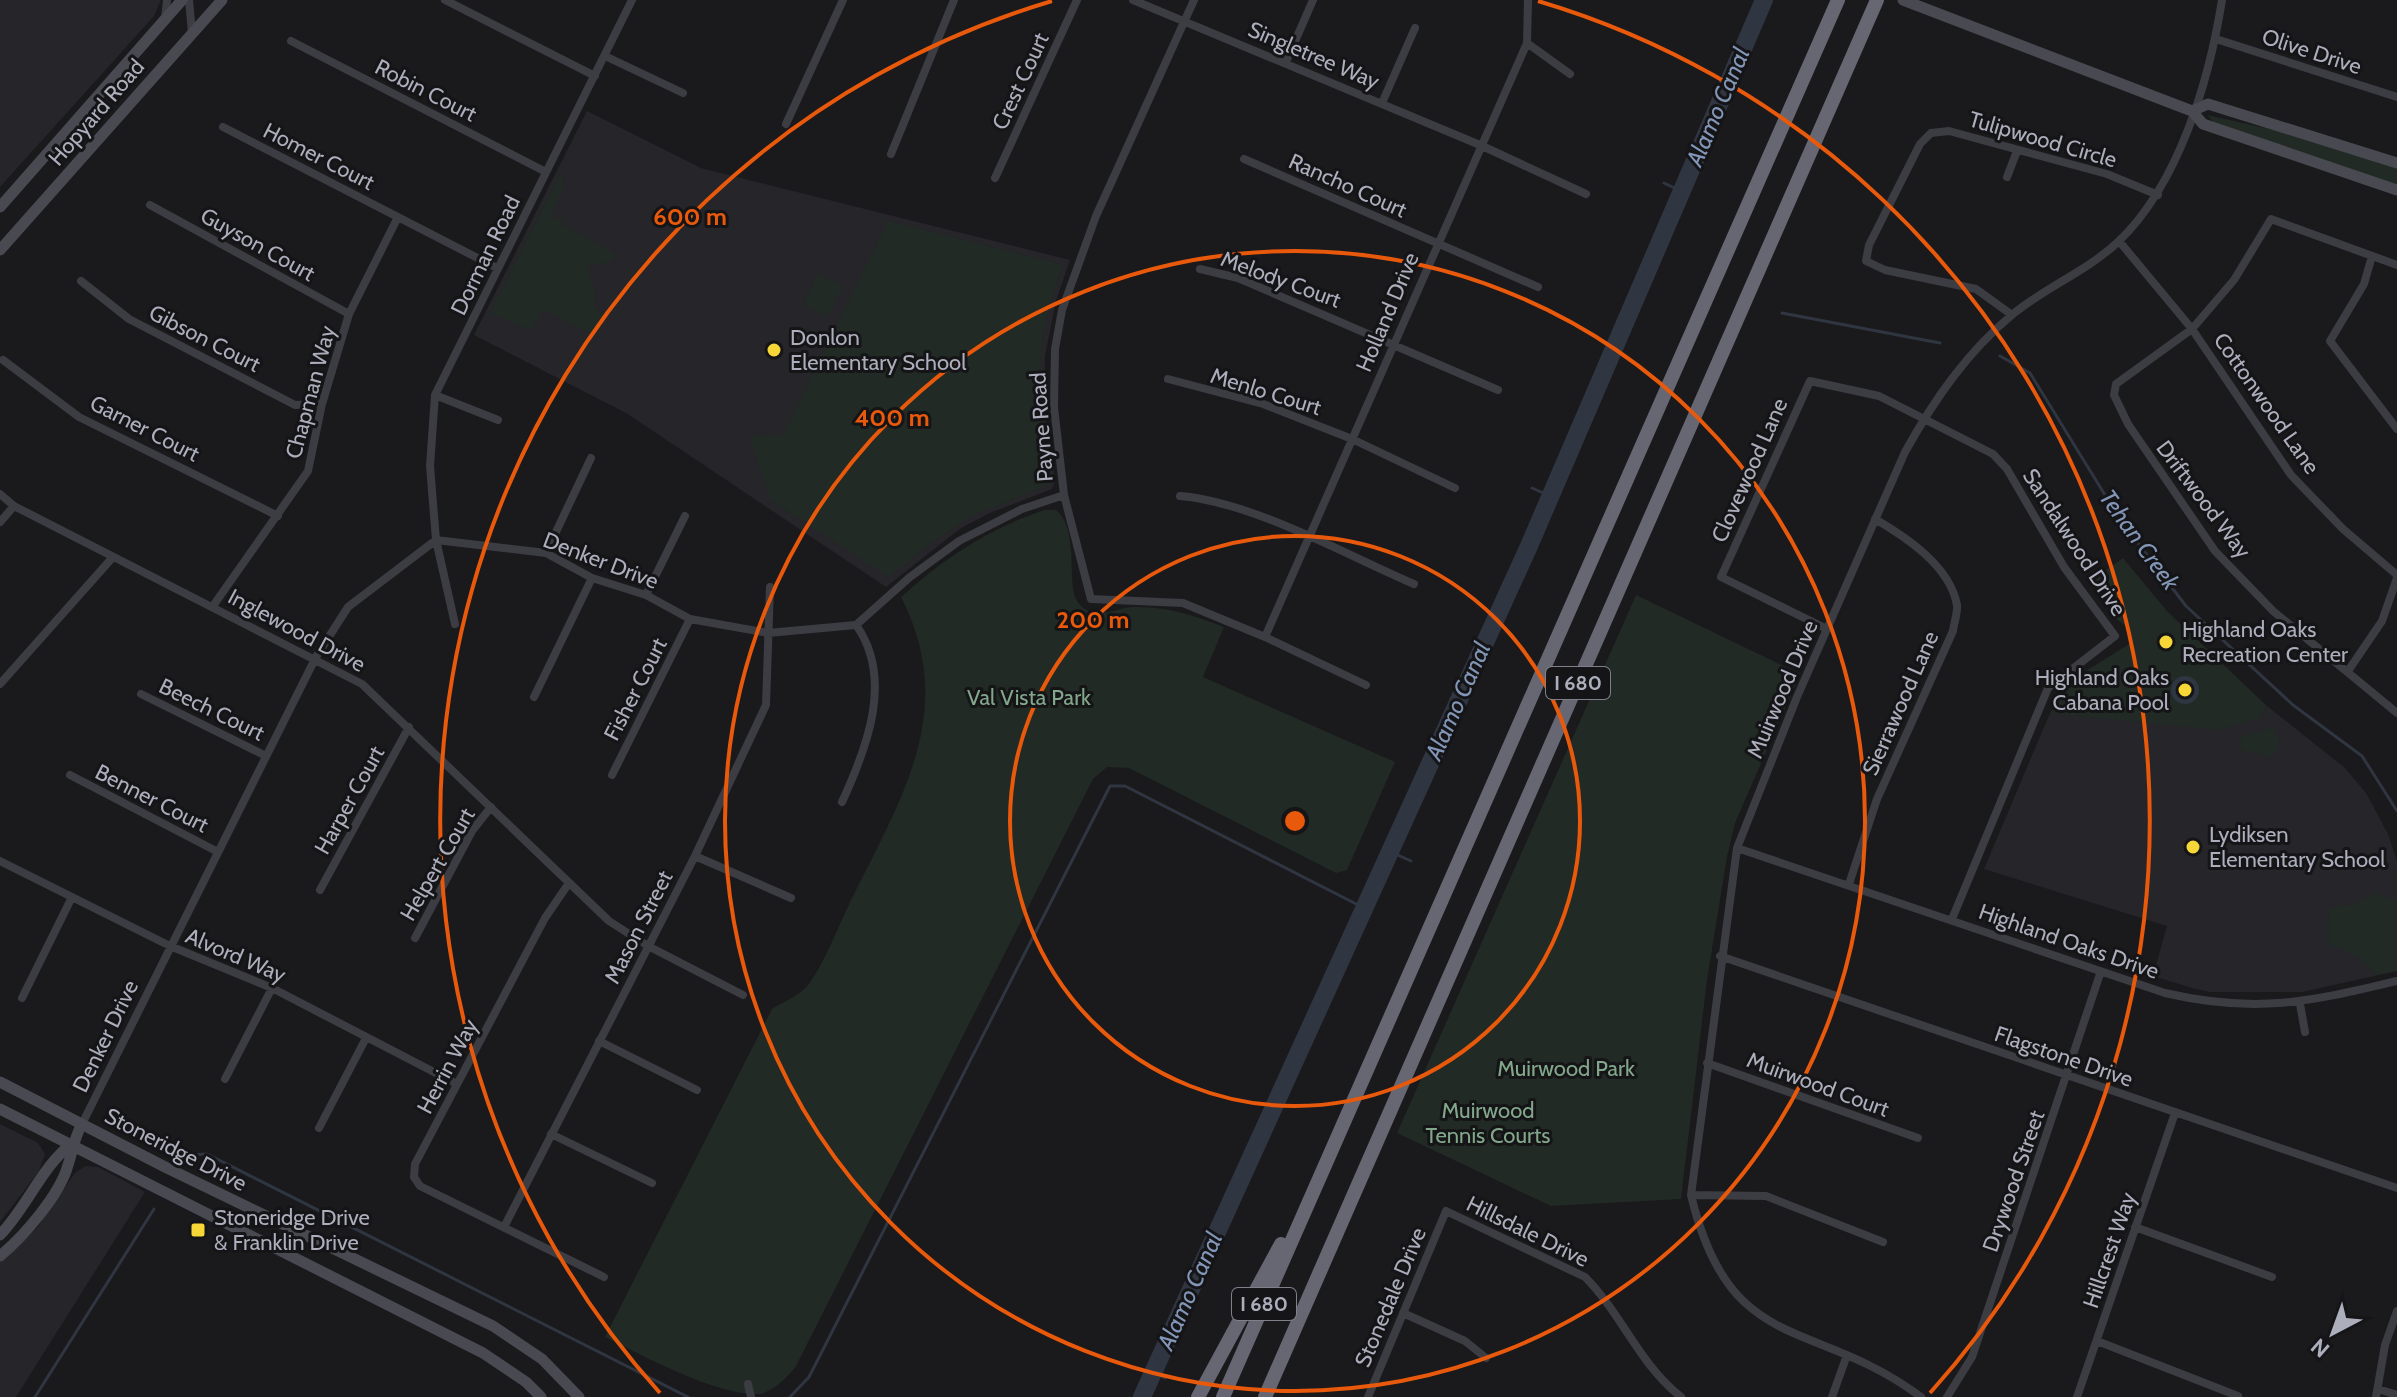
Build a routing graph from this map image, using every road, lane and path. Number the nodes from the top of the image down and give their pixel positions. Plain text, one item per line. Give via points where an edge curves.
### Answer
1 (167, 0) edge
2 (182, 0) edge
3 (189, 0) edge
4 (222, 0) edge
5 (445, 0) edge
6 (632, 0) edge
7 (843, 0) edge
8 (954, 0) edge
9 (1077, 0) edge
10 (1133, 0) edge
11 (1194, 0) edge
12 (1313, 0) edge
13 (1528, 0) edge
14 (1838, 0) edge
15 (1877, 0) edge
16 (1903, 0) edge
17 (2222, 0) edge
18 (165, 19) junction
19 (1186, 19) junction
20 (1415, 28) dead end
21 (192, 33) junction
22 (2216, 39) junction
23 (291, 41) dead end
24 (1527, 43) junction
25 (605, 56) junction
26 (1286, 62) junction
27 (1570, 74) dead end
28 (595, 76) junction
29 (683, 93) dead end
30 (2397, 97) edge
31 (1382, 103) junction
32 (2192, 111) junction
33 (786, 124) dead end
34 (223, 127) dead end
35 (1480, 145) junction
36 (2017, 151) junction
37 (891, 154) dead end
38 (1244, 159) dead end
39 (2397, 163) edge
40 (546, 172) junction
41 (2007, 177) dead end
42 (995, 178) dead end
43 (2397, 190) edge
44 (1586, 194) dead end
45 (2158, 195) junction
46 (150, 205) dead end
47 (0, 207) edge
48 (398, 217) junction
49 (2119, 241) junction
50 (1437, 243) junction
51 (0, 250) edge
52 (2372, 256) junction
53 (2397, 265) edge
54 (497, 268) junction
55 (1200, 269) dead end
56 (81, 281) dead end
57 (1538, 287) dead end
58 (349, 314) junction
59 (2012, 315) junction
60 (2192, 329) junction
61 (1393, 343) junction
62 (3, 360) dead end
63 (1168, 379) dead end
64 (1498, 390) dead end
65 (435, 395) junction
66 (322, 404) junction
67 (1924, 417) junction
68 (498, 420) dead end
69 (2397, 429) edge
70 (1352, 439) junction
71 (591, 458) dead end
72 (1455, 488) dead end
73 (0, 494) edge
74 (1064, 495) junction
75 (1180, 496) dead end
76 (14, 506) junction
77 (278, 516) junction
78 (685, 516) dead end
79 (1875, 519) junction
80 (0, 522) edge
81 (1309, 539) junction
82 (436, 540) junction
83 (546, 553) junction
84 (113, 557) junction
85 (2397, 577) edge
86 (592, 578) junction
87 (1414, 584) dead end
88 (770, 587) dead end
89 (646, 595) junction
90 (213, 606) junction
91 (690, 619) junction
92 (455, 624) dead end
93 (856, 625) junction
94 (1827, 629) junction
95 (768, 633) junction
96 (1265, 637) junction
97 (316, 657) junction
98 (2348, 671) junction
99 (0, 684) edge
100 (1366, 685) dead end
101 (141, 694) dead end
102 (534, 697) dead end
103 (2397, 713) edge
104 (409, 727) junction
105 (266, 756) junction
106 (70, 775) dead end
107 (612, 775) dead end
108 (842, 802) dead end
109 (491, 807) junction
110 (1737, 848) junction
111 (218, 852) junction
112 (695, 856) junction
113 (0, 861) edge
114 (569, 883) junction
115 (1849, 884) junction
116 (320, 890) dead end
117 (72, 897) junction
118 (791, 898) dead end
119 (1952, 919) junction
120 (415, 938) dead end
121 (170, 946) junction
122 (648, 946) junction
123 (1720, 956) junction
124 (2101, 971) junction
125 (2397, 981) edge
126 (272, 988) junction
127 (743, 995) dead end
128 (22, 998) dead end
129 (2300, 1004) junction
130 (2305, 1032) dead end
131 (366, 1038) junction
132 (599, 1041) junction
133 (1707, 1063) junction
134 (2067, 1077) junction
135 (225, 1079) dead end
136 (0, 1082) edge
137 (457, 1084) junction
138 (697, 1090) dead end
139 (0, 1109) edge
140 (2175, 1113) junction
141 (82, 1124) junction
142 (319, 1128) dead end
143 (551, 1134) junction
144 (1918, 1138) dead end
145 (71, 1144) junction
146 (652, 1183) dead end
147 (2397, 1188) edge
148 (1691, 1195) junction
149 (1305, 1211) junction
150 (1446, 1211) joint
151 (504, 1227) junction
152 (2135, 1227) junction
153 (0, 1235) edge
154 (1883, 1242) dead end
155 (0, 1256) edge
156 (604, 1277) dead end
157 (2272, 1277) dead end
158 (2397, 1311) edge
159 (1403, 1313) junction
160 (2097, 1341) junction
161 (1847, 1355) junction
162 (1486, 1358) dead end
163 (748, 1384) dead end
164 (2377, 1393) edge
165 (2397, 1395) edge
166 (2238, 1396) edge
167 (541, 1397) edge
168 (579, 1397) edge
169 (751, 1397) edge
170 (1198, 1397) edge
171 (1223, 1397) edge
172 (1265, 1397) edge
173 (1368, 1397) edge
174 (1681, 1397) edge
175 (1832, 1397) edge
176 (1921, 1397) edge
177 (1947, 1397) edge
178 (2077, 1397) edge

1 - 18 street
2 - 18 main road, Hopyard Road
3 - 21 street
4 - 21 main road, Hopyard Road
5 - 28 street
6 - 25 street, Dorman Road
7 - 33 street
8 - 37 street
9 - 42 street, Crest Court
10 - 19 street, Singletree Way
11 - 19 street, Payne Road
12 - 26 street
13 - 24 street, Holland Drive
14 - 149 highway, I 680
15 - 172 highway, I 680
16 - 32 main road
17 - 22 street, Muirwood Drive
18 - 47 main road, Hopyard Road
19 - 26 street, Singletree Way
19 - 74 street, Payne Road via 1096,216 1062,310 1054,393
20 - 31 street
21 - 51 main road, Hopyard Road
22 - 30 street, Olive Drive
22 - 32 street, Muirwood Drive
23 - 40 street, Robin Court
24 - 27 street
24 - 35 street, Holland Drive
25 - 28 street, Dorman Road
25 - 29 street
26 - 31 street, Singletree Way
28 - 40 street, Dorman Road
31 - 35 street, Singletree Way
32 - 39 main road via 2208,104
32 - 43 main road via 2203,124
32 - 45 street, Muirwood Drive
34 - 48 street, Homer Court
35 - 44 street, Singletree Way
35 - 50 street, Holland Drive
36 - 41 street
36 - 45 street, Tulipwood Circle via 2107,174
36 - 59 street, Tulipwood Circle via 1949,131 1931,133 1920,144 1866,261 1885,270 1976,289
38 - 50 street, Rancho Court
40 - 54 street, Dorman Road
45 - 49 street, Muirwood Drive
46 - 58 street, Guyson Court
48 - 54 street, Homer Court
48 - 58 street, Chapman Way
49 - 59 street, Muirwood Drive
49 - 60 street, Cottonwood Lane
50 - 57 street, Rancho Court
50 - 61 street, Holland Drive
52 - 53 street
52 - 60 street via 2271,219 2234,280
52 - 69 street via 2364,284 2330,341
54 - 65 street, Dorman Road
55 - 61 street, Melody Court via 1238,278
56 - 66 street, Gibson Court via 129,319 295,405
58 - 66 street, Chapman Way
59 - 67 street, Muirwood Drive via 1945,384
60 - 85 street, Cottonwood Lane via 2291,475
60 - 98 street, Driftwood Way via 2116,384 2114,395 2128,424 2215,551 2273,611
61 - 64 street, Melody Court
61 - 70 street, Holland Drive
62 - 77 street, Garner Court via 79,417
63 - 70 street, Menlo Court via 1263,404
65 - 68 street
65 - 82 street, Dorman Road via 430,466
66 - 77 street, Chapman Way via 308,471
67 - 79 street, Muirwood Drive
67 - 94 street, Clovewood Lane via 1879,396 1810,381 1721,577
67 - 119 street, Sandalwood Drive via 1976,442 2007,469 2064,567 2115,636 2048,688
70 - 72 street, Menlo Court
70 - 81 street, Holland Drive
71 - 83 street
73 - 76 street, Inglewood Drive
74 - 93 street via 959,541
74 - 96 street, Payne Road via 1091,599 1183,603
75 - 81 street via 1245,511
76 - 80 street
76 - 84 street, Inglewood Drive
77 - 90 street, Chapman Way
78 - 89 street
79 - 94 street, Muirwood Drive
79 - 115 street, Sierrawood Lane via 1908,539 1938,568 1957,606 1953,631 1877,799
81 - 87 street
81 - 96 street, Holland Drive
82 - 83 street, Denker Drive
82 - 92 street, Dorman Road
82 - 97 street, Denker Drive via 348,607
83 - 86 street, Denker Drive
84 - 90 street, Inglewood Drive
84 - 99 street
85 - 98 street, Cottonwood Lane via 2382,621
86 - 89 street, Denker Drive
86 - 102 street
88 - 95 street, Mason Street
89 - 91 street, Denker Drive
90 - 97 street, Inglewood Drive
91 - 95 street, Denker Drive
91 - 107 street, Fisher Court
93 - 95 street, Denker Drive
93 - 108 street via 875,663 875,686 868,737
94 - 110 street, Muirwood Drive
95 - 112 street, Mason Street via 766,705
96 - 100 street
97 - 104 street, Inglewood Drive via 362,684
97 - 105 street, Denker Drive
98 - 103 street, Driftwood Way
101 - 105 street, Beech Court
104 - 109 street, Inglewood Drive
104 - 116 street, Harper Court
105 - 111 street, Denker Drive
106 - 111 street, Benner Court
109 - 114 street, Inglewood Drive
109 - 120 street, Helpert Court via 472,831
110 - 115 street, Highland Oaks Drive
110 - 123 street, Muirwood Drive
111 - 121 street, Denker Drive
112 - 118 street
112 - 122 street, Mason Street
113 - 117 street, Alvord Way
114 - 122 street, Inglewood Drive via 609,921
114 - 137 street, Herrin Way
115 - 119 street, Highland Oaks Drive
117 - 121 street, Alvord Way
117 - 128 street
119 - 124 street, Highland Oaks Drive
121 - 126 street, Alvord Way
121 - 141 street, Denker Drive
122 - 127 street, Inglewood Drive
122 - 132 street, Mason Street
123 - 133 street, Muirwood Drive
123 - 134 street, Flagstone Drive
124 - 129 street, Highland Oaks Drive via 2210,1004
124 - 134 street, Drywood Street
125 - 129 street, Highland Oaks Drive
126 - 131 street, Alvord Way
126 - 135 street
129 - 130 street
131 - 137 street, Alvord Way
131 - 142 street
132 - 138 street
132 - 143 street, Mason Street
133 - 144 street, Muirwood Court
133 - 148 street, Muirwood Drive
134 - 140 street, Flagstone Drive
134 - 177 street, Drywood Street via 1972,1357
136 - 141 main road, Stoneridge Drive
137 - 151 street, Herrin Way via 415,1164 414,1177 420,1186
139 - 145 main road, Stoneridge Drive
140 - 147 street, Flagstone Drive
140 - 152 street, Hillcrest Way
141 - 145 main road
141 - 168 main road, Stoneridge Drive via 493,1326 542,1359
143 - 146 street
143 - 151 street, Mason Street
145 - 153 main road via 52,1159 34,1193
145 - 155 main road via 68,1167 48,1202
145 - 167 main road, Stoneridge Drive via 483,1353
148 - 154 street via 1766,1196
148 - 161 street, Muirwood Drive via 1717,1269 1742,1302 1790,1335
149 - 170 highway
149 - 171 highway, I 680
150 - 159 street, Stonedale Drive
150 - 174 street, Hillsdale Drive via 1585,1277 1650,1368
151 - 156 street
152 - 157 street
152 - 160 street, Hillcrest Way
158 - 164 street
159 - 162 street via 1465,1341
159 - 173 street, Stonedale Drive
160 - 166 street
160 - 178 street, Hillcrest Way
161 - 175 street
161 - 176 street, Muirwood Drive via 1895,1377
163 - 169 street
164 - 165 street

